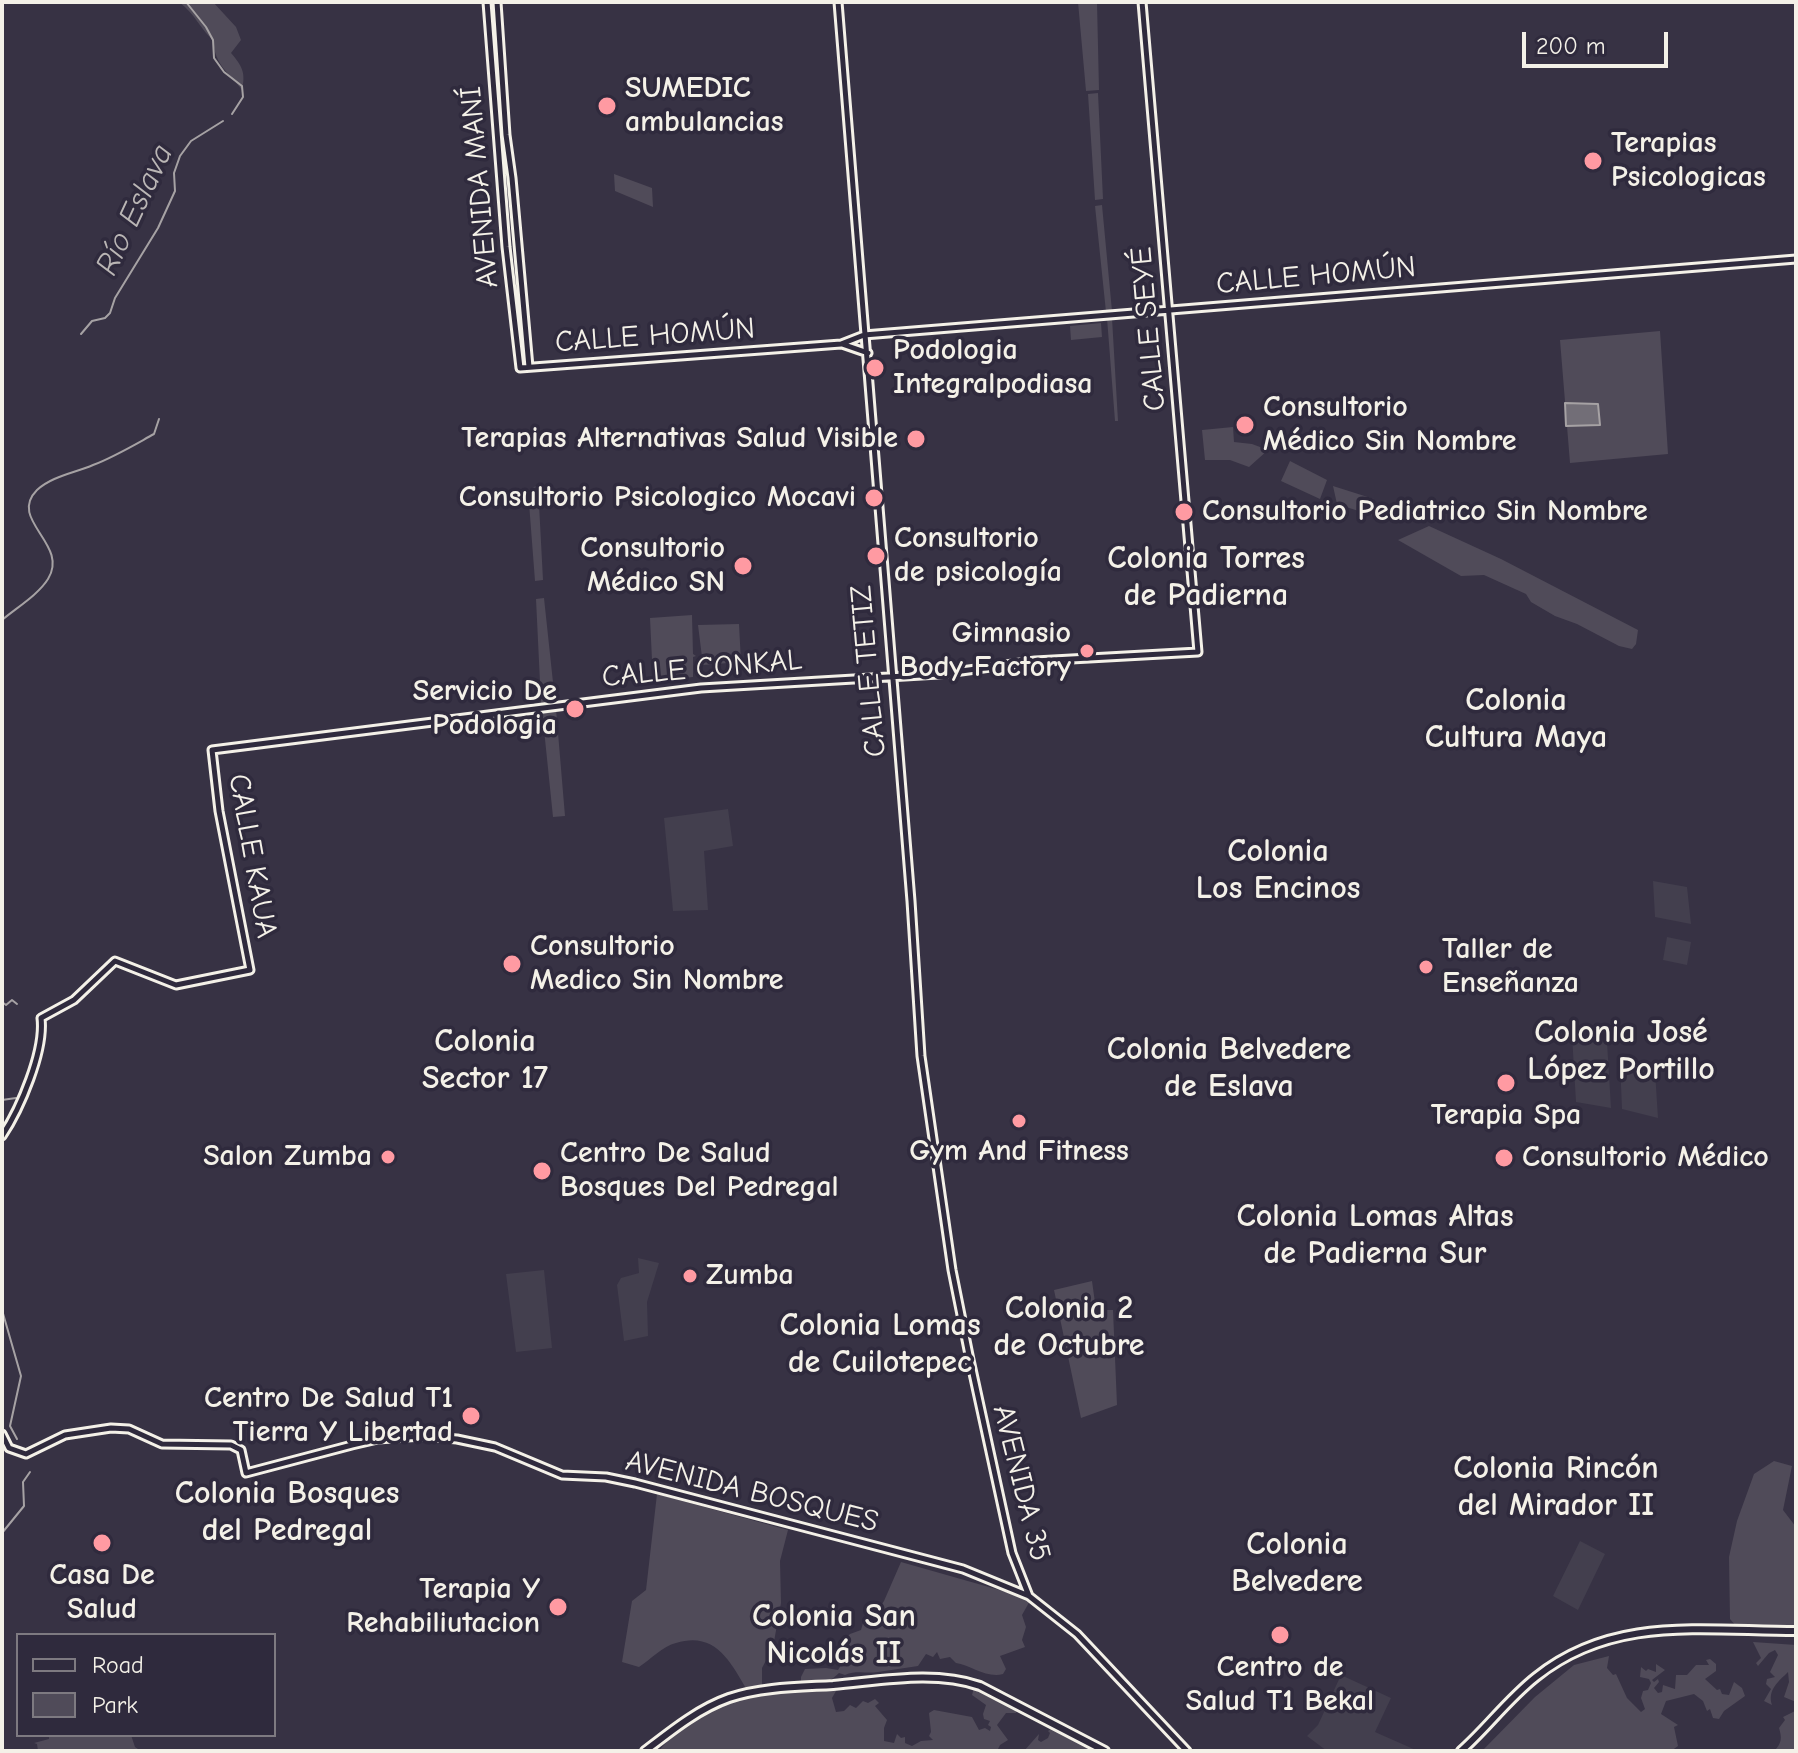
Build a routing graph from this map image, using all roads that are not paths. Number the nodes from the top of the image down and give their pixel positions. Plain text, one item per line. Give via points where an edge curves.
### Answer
1 (487, 2) edge
2 (497, 2) edge
3 (838, 2) edge
4 (1142, 2) edge
5 (1796, 259) edge
6 (1168, 310) junction
7 (864, 335) junction
8 (841, 344) junction
9 (868, 353) junction
10 (529, 367) junction
11 (520, 368) joint
12 (1198, 652) joint
13 (891, 675) junction
14 (212, 750) joint
15 (927, 1096) joint
16 (2, 1136) edge
17 (2, 1434) edge
18 (1029, 1596) junction
19 (1796, 1631) edge
20 (645, 1751) edge
21 (1105, 1751) edge
22 (1187, 1751) edge
23 (1461, 1751) edge

1 - 11 street, AVENIDA MANÍ
2 - 10 street, AVENIDA MANÍ
3 - 7 street, CALLE TETIZ
4 - 6 street, CALLE SEYÉ
5 - 6 street, CALLE HOMÚN
6 - 7 street, CALLE HOMÚN
6 - 12 street, CALLE SEYÉ
7 - 8 street, CALLE HOMÚN
7 - 9 street, CALLE TETIZ
8 - 9 street, CALLE HOMÚN
8 - 10 street, CALLE HOMÚN
9 - 13 street, CALLE TETIZ
10 - 11 street, CALLE HOMÚN
12 - 13 street, CALLE CONKAL
13 - 14 street, CALLE CONKAL via 652,693
13 - 15 street, CALLE TETIZ
14 - 16 street, CALLE KAUA via 250,970 176,985 115,961 74,1000 41,1018 30,1077
15 - 18 street, AVENIDA 35 via 952,1270 975,1383 1012,1553
17 - 18 street, AVENIDA BOSQUES via 14,1451 26,1454 65,1435 129,1429 162,1444 235,1446 241,1450 246,1473 378,1439 457,1439 495,1447 562,1475 648,1486 963,1569
18 - 22 street, AVENIDA BOSQUES via 1077,1634
19 - 23 main road via 1637,1632 1598,1641 1535,1678
20 - 21 main road via 690,1718 743,1694 927,1678 980,1686

